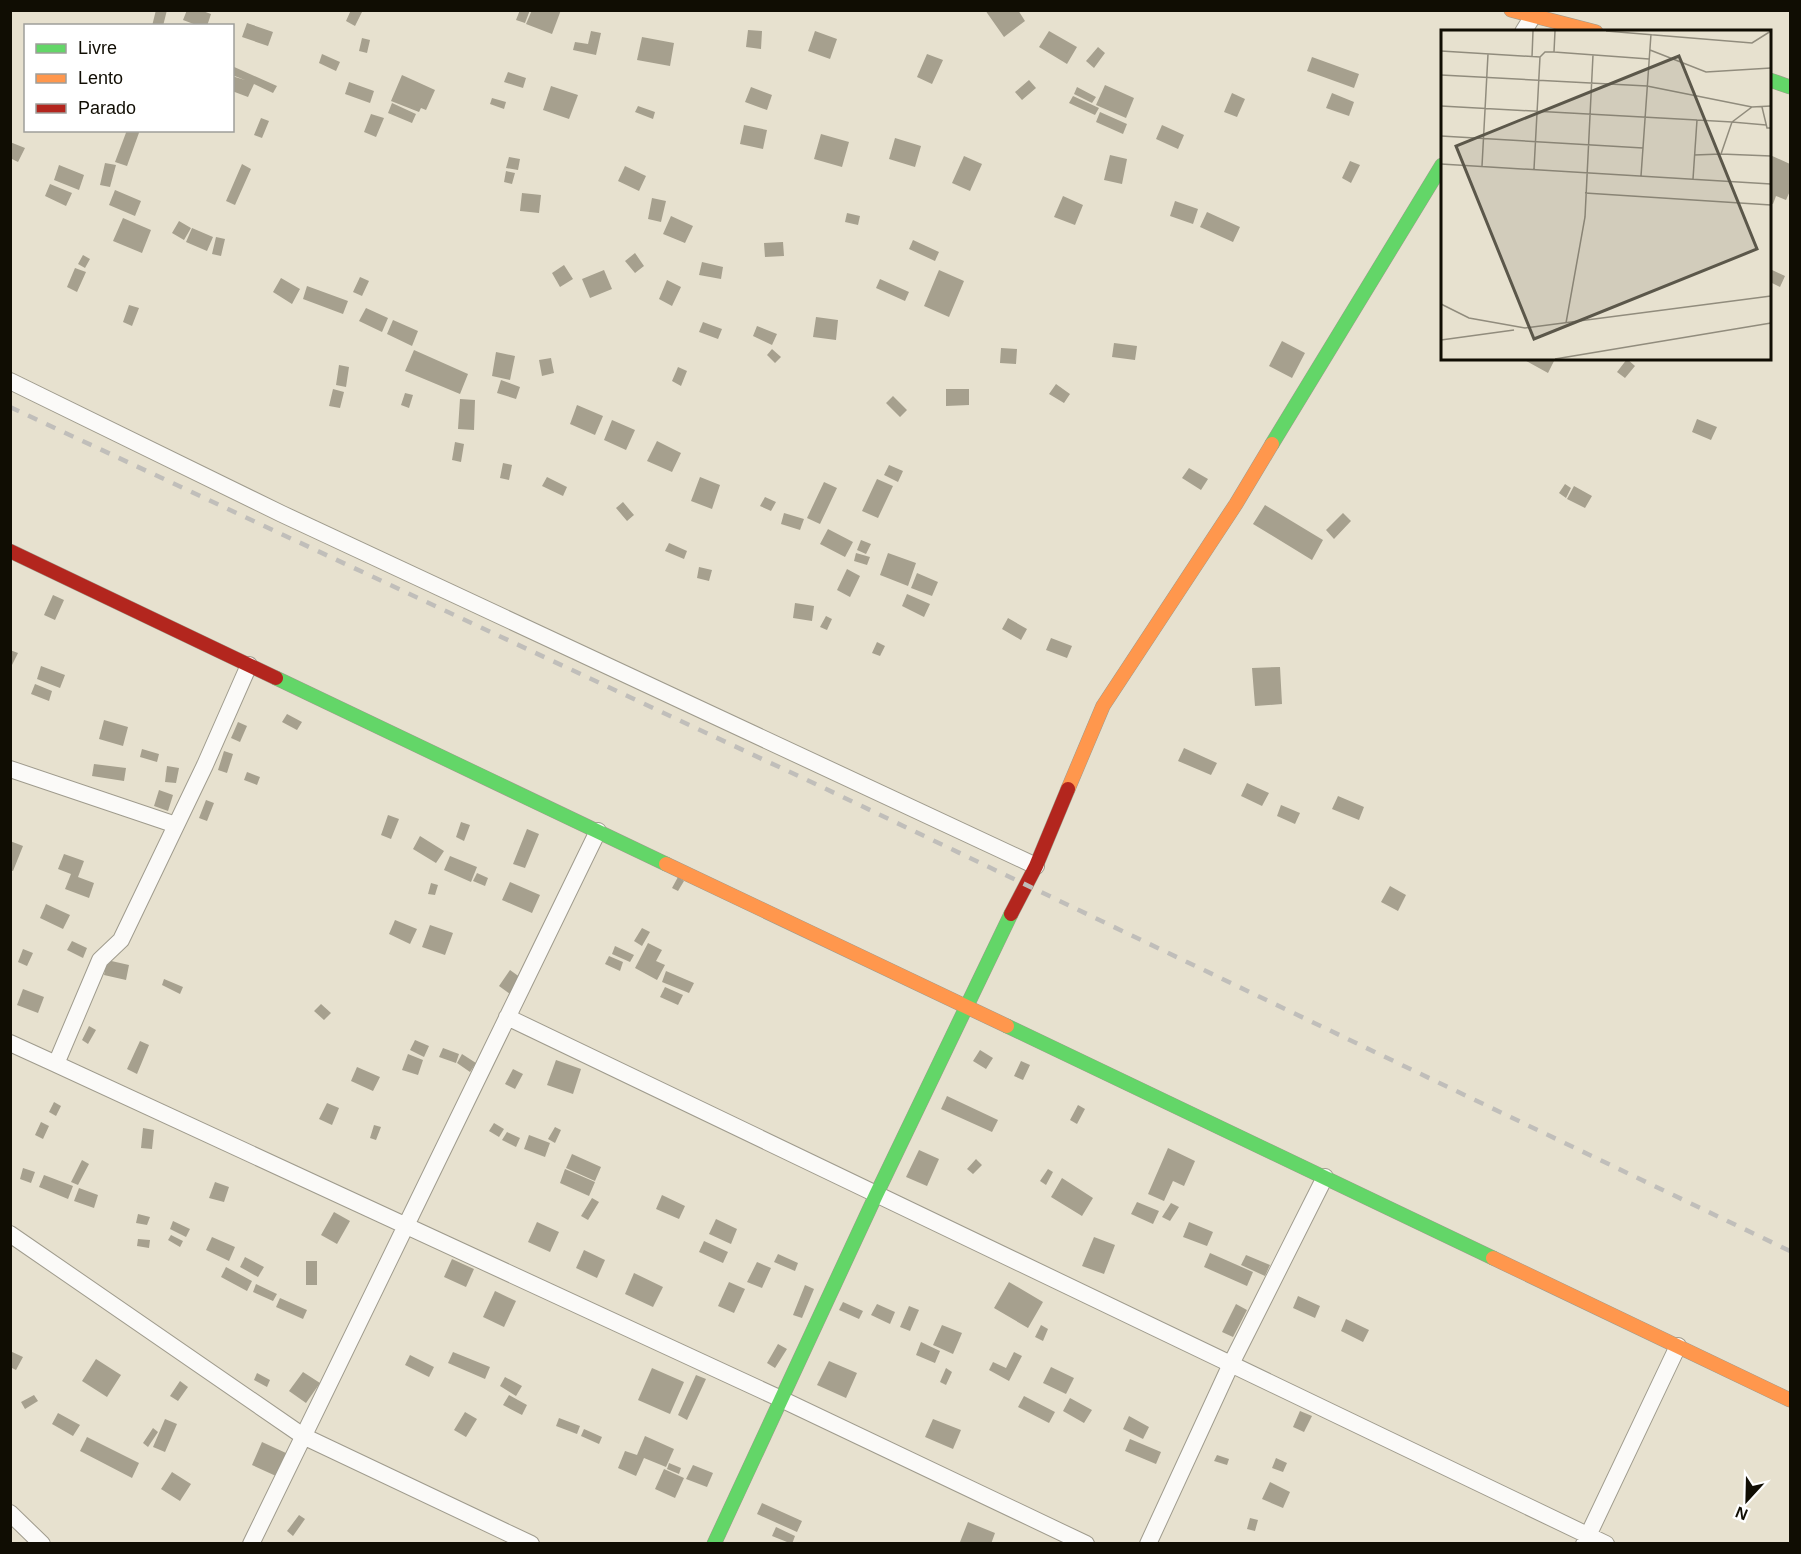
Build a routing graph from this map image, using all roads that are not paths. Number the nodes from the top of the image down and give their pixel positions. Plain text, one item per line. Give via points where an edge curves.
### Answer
1 (1511, 10) edge
2 (1533, 16) junction
3 (1524, 30) edge
4 (1588, 30) edge
5 (1771, 80) edge
6 (1791, 87) edge
7 (1441, 168) edge
8 (10, 381) edge
9 (10, 551) edge
10 (249, 665) junction
11 (10, 769) edge
12 (176, 825) junction
13 (598, 831) junction
14 (1036, 866) junction
15 (967, 1005) junction
16 (507, 1017) junction
17 (10, 1043) edge
18 (56, 1064) junction
19 (1325, 1177) junction
20 (876, 1195) junction
21 (406, 1226) junction
22 (10, 1234) edge
23 (1678, 1346) junction
24 (1231, 1364) junction
25 (781, 1399) junction
26 (1791, 1400) edge
27 (303, 1436) junction
28 (10, 1513) edge
29 (1586, 1539) edge
30 (42, 1544) edge
31 (251, 1544) edge
32 (531, 1544) edge
33 (714, 1544) edge
34 (1086, 1544) edge
35 (1148, 1544) edge
36 (1606, 1544) edge

1 - 2 street
2 - 3 street
2 - 4 street
5 - 6 street
7 - 14 street via 1236,504 1103,706
8 - 14 street via 282,514
9 - 10 street
10 - 12 street
10 - 13 street
11 - 12 street
12 - 18 street via 121,940 100,960
13 - 15 street
13 - 16 street
14 - 15 street
15 - 19 street
15 - 20 street
16 - 20 street
16 - 21 street
17 - 18 street
18 - 21 street
19 - 23 street
19 - 24 street
20 - 24 street
20 - 25 street
21 - 25 street
21 - 27 street
22 - 27 street
23 - 26 street
23 - 29 street
24 - 29 street
24 - 35 street
25 - 33 street
25 - 34 street
27 - 31 street
27 - 32 street
28 - 30 street
29 - 36 street

